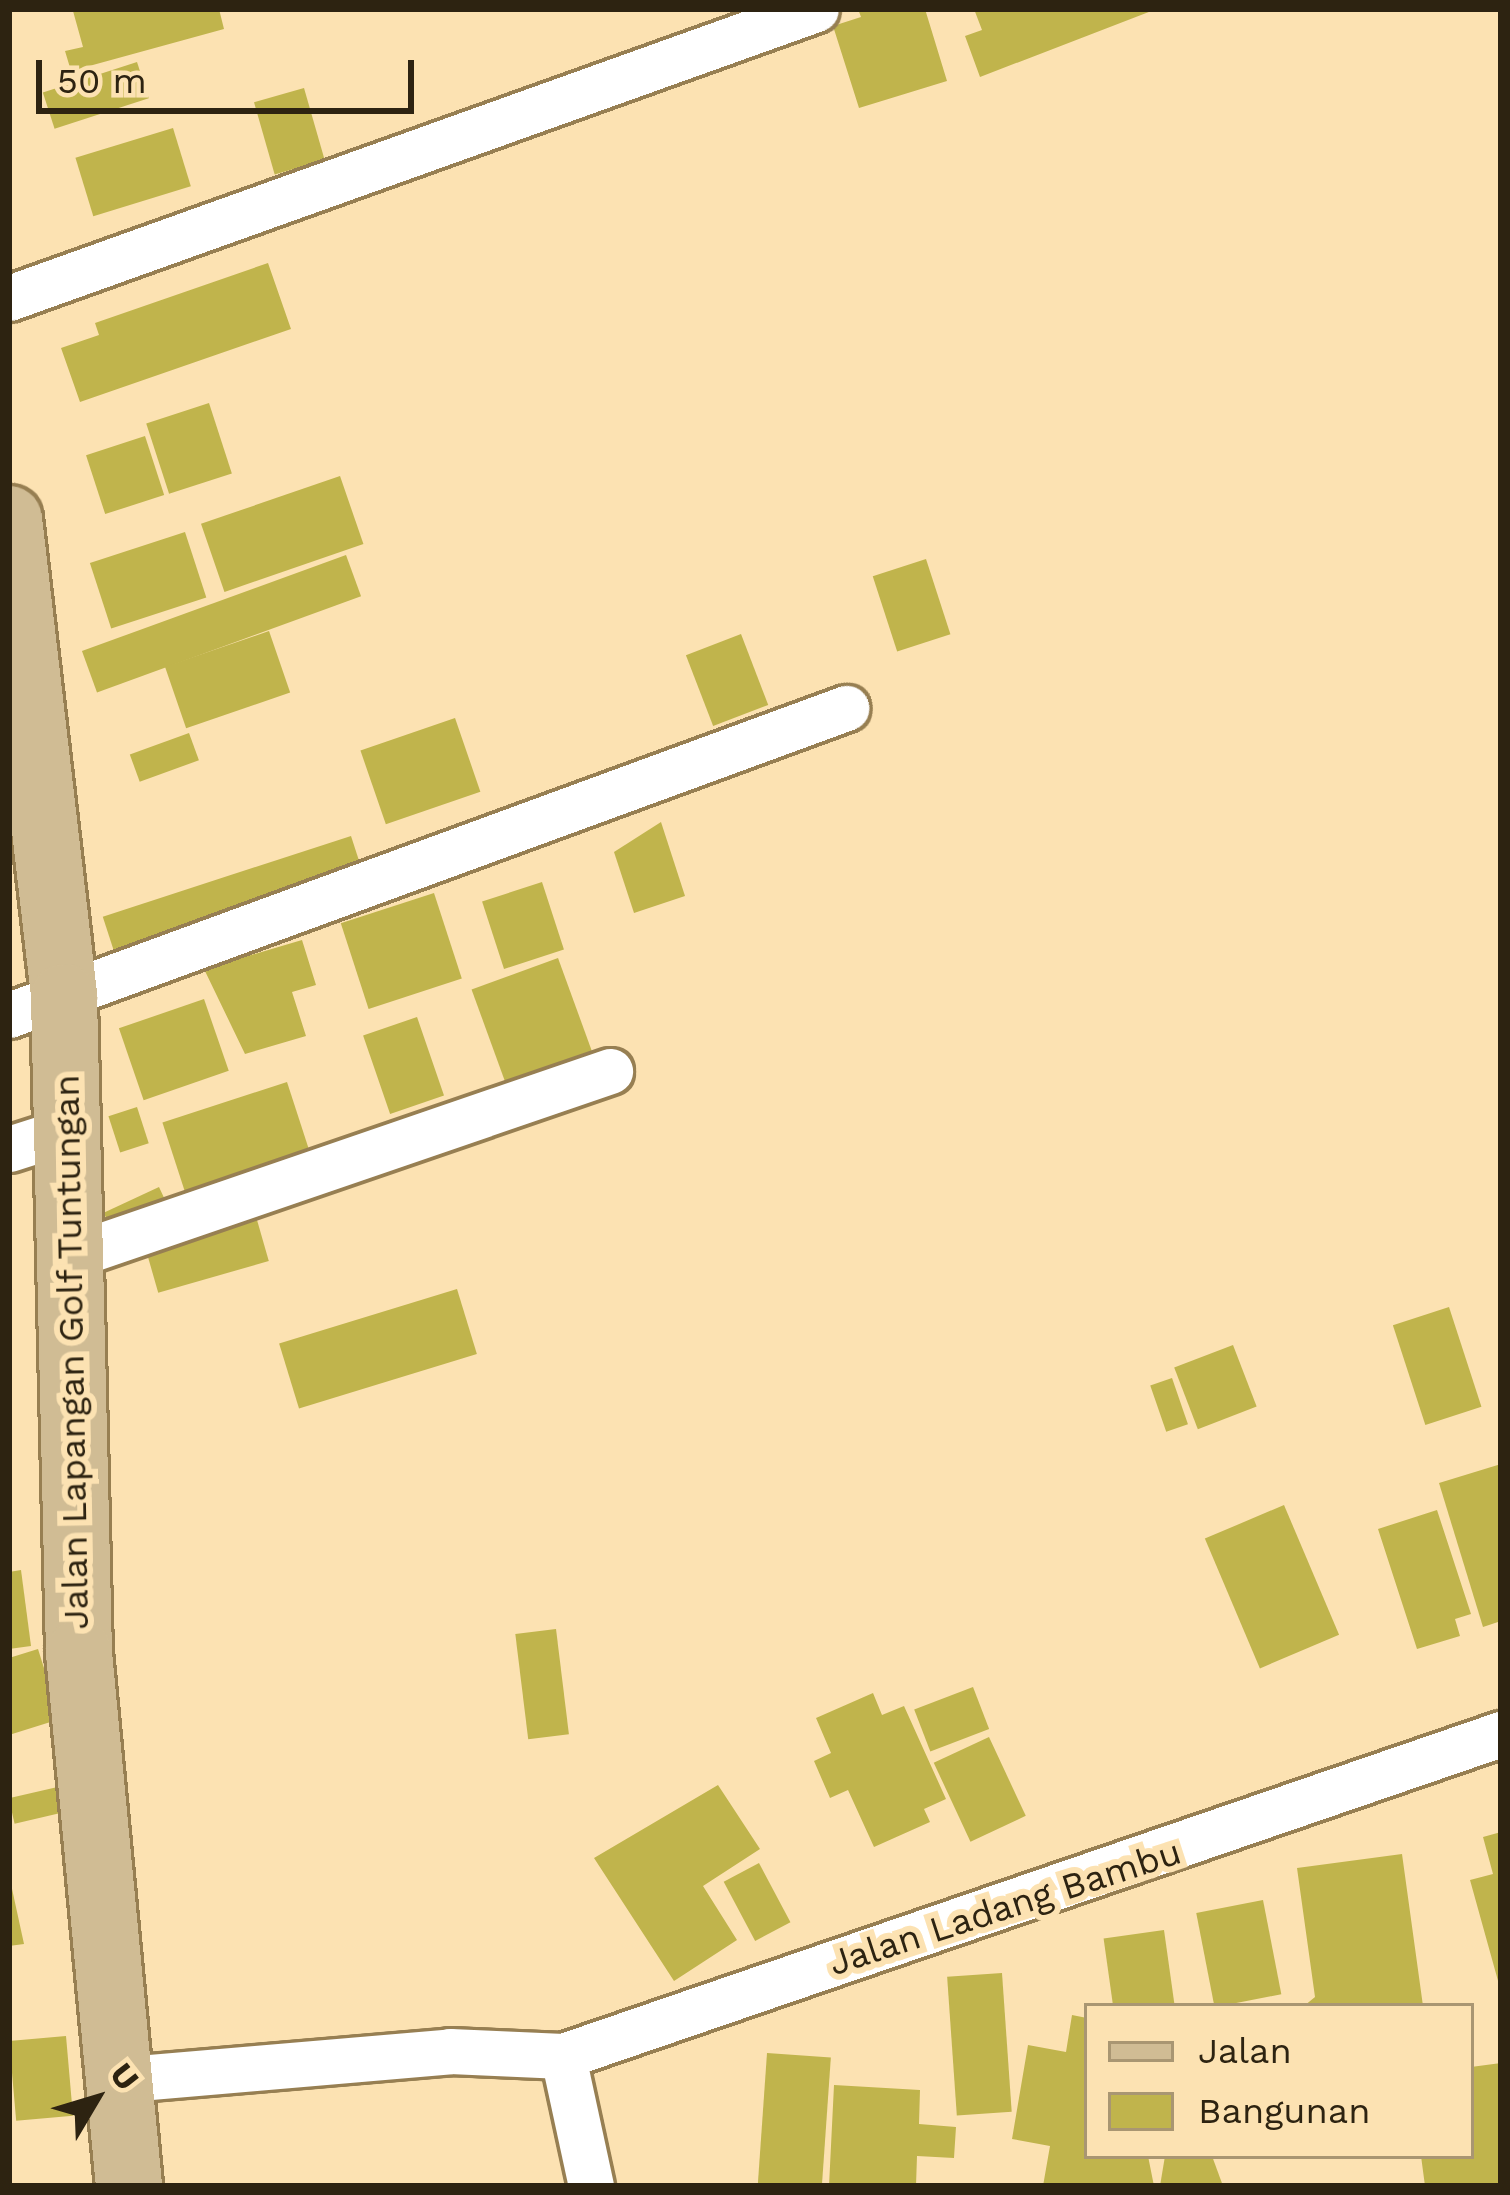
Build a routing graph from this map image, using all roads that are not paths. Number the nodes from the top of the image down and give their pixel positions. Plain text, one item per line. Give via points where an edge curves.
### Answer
1 (816, 9) edge
2 (9, 298) edge
3 (9, 519) edge
4 (21, 696) edge
5 (846, 708) dead end
6 (37, 1006) edge
7 (610, 1071) dead end
8 (37, 1140) edge
9 (71, 1256) junction
10 (1501, 1734) edge
11 (563, 2056) junction
12 (115, 2080) junction
13 (129, 2186) edge
14 (591, 2186) edge

1 - 2 street
3 - 4 main road, Jalan Lapangan Golf Tuntungan
4 - 6 main road, Jalan Lapangan Golf Tuntungan
5 - 6 street
6 - 8 main road, Jalan Lapangan Golf Tuntungan
7 - 9 street
8 - 9 main road, Jalan Lapangan Golf Tuntungan
9 - 12 main road, Jalan Lapangan Golf Tuntungan via 79,1653
10 - 11 street, Jalan Ladang Bambu
11 - 12 street via 449,2051
11 - 14 street
12 - 13 main road, Jalan Lapangan Golf Tuntungan

